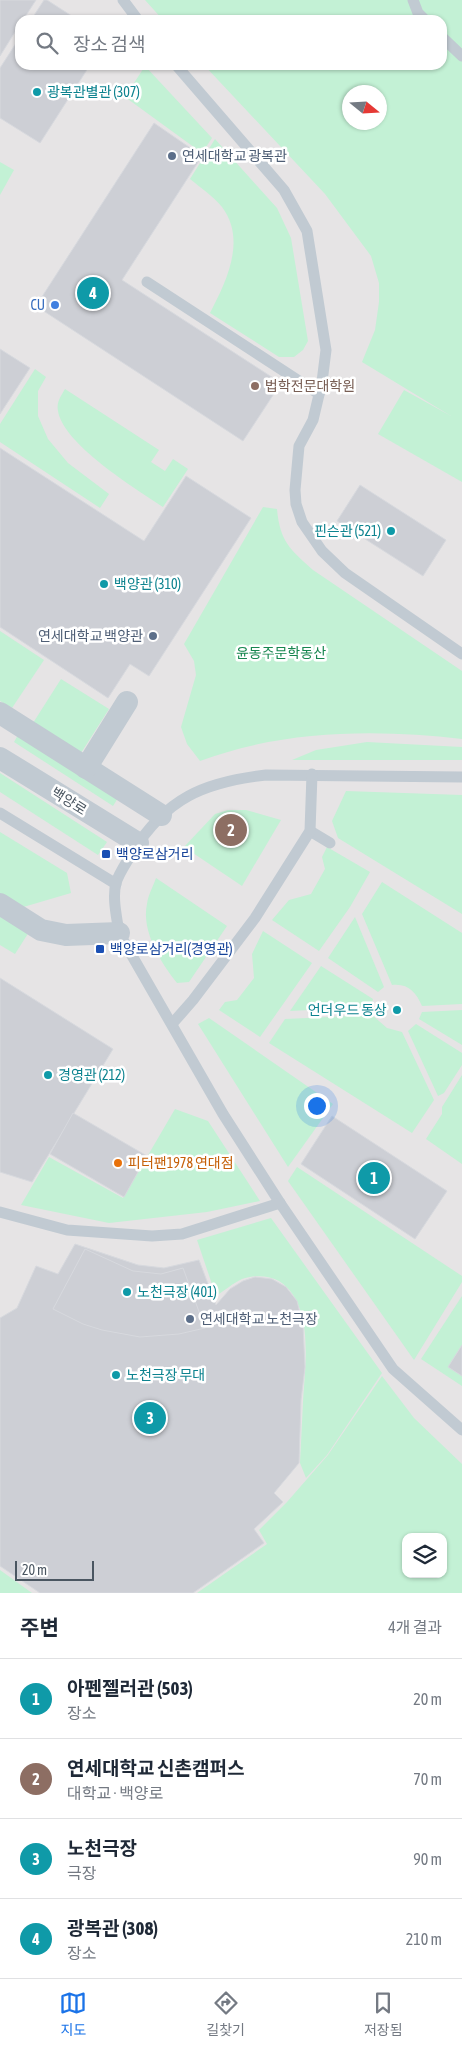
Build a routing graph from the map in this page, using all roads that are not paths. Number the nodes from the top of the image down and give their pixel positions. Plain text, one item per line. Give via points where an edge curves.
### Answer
1 (123, 0) edge
2 (413, 0) edge
3 (134, 15) edge
4 (419, 15) edge
5 (447, 42) edge
6 (462, 56) edge
7 (180, 70) edge
8 (147, 282) dead end
9 (319, 394) junction
10 (461, 650) edge
11 (127, 702) dead end
12 (0, 713) edge
13 (0, 758) edge
14 (86, 768) junction
15 (312, 774) junction
16 (462, 776) edge
17 (0, 813) edge
18 (160, 815) junction
19 (310, 831) junction
20 (138, 843) junction
21 (330, 843) dead end
22 (116, 884) junction
23 (0, 904) edge
24 (119, 933) junction
25 (172, 1024) junction
26 (280, 1204) junction
27 (0, 1212) edge
28 (462, 1430) edge

1 - 3 lane
2 - 4 lane
5 - 6 lane
7 - 9 lane via 284,190 306,231 326,350
8 - 9 lane
9 - 10 lane via 313,420 299,446 295,490 302,522 322,552 345,574
11 - 14 street
12 - 14 street
13 - 20 street, 백양로
14 - 18 street
15 - 16 lane
15 - 18 lane via 240,778 210,786 181,799
15 - 19 lane
17 - 22 lane
18 - 20 lane
19 - 21 lane
19 - 25 lane via 255,918
20 - 22 lane
22 - 24 lane
23 - 24 street via 41,930 66,935
24 - 25 lane
25 - 26 lane via 223,1114
26 - 27 lane via 182,1234 152,1236 67,1230
26 - 28 lane via 393,1369

